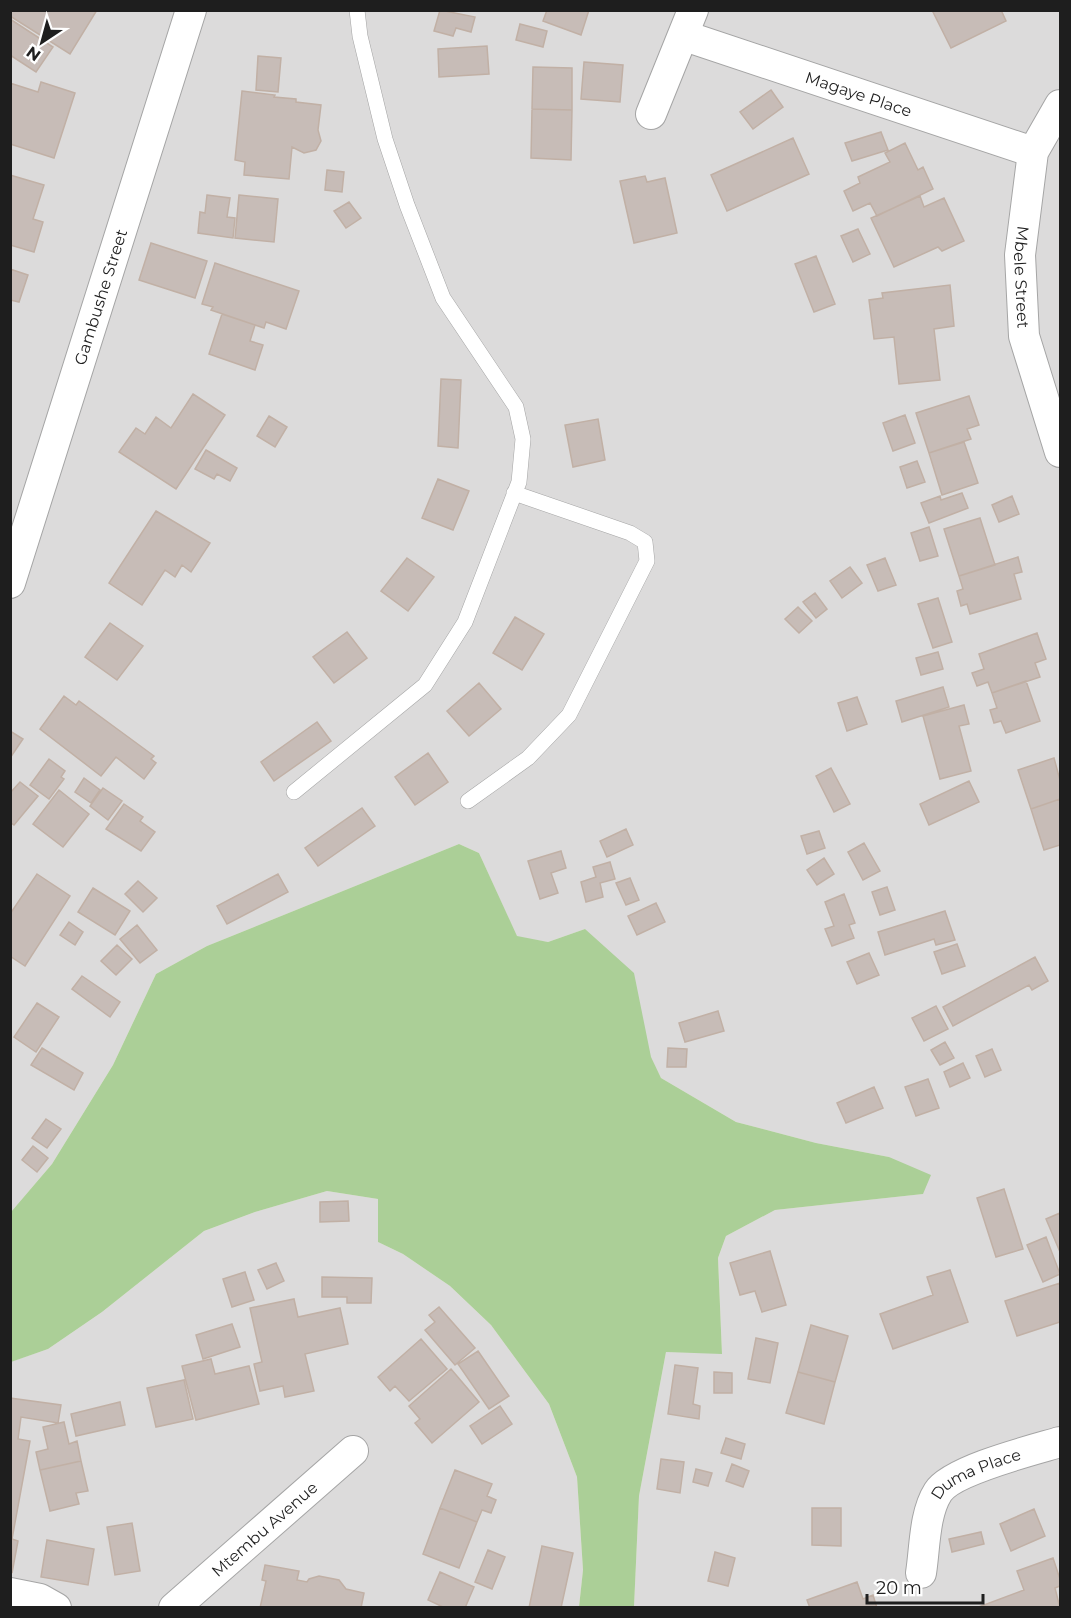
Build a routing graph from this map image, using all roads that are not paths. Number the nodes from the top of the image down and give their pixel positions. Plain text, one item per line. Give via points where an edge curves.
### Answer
1 (191, 10) edge
2 (357, 10) edge
3 (689, 23) edge
4 (1060, 105) edge
5 (651, 114) dead end
6 (1034, 152) junction
7 (1060, 452) edge
8 (514, 493) junction
9 (10, 583) edge
10 (294, 792) dead end
11 (468, 801) dead end
12 (1060, 1442) edge
13 (353, 1451) dead end
14 (921, 1573) dead end
15 (10, 1593) edge
16 (56, 1608) edge
17 (174, 1608) edge

1 - 9 street, Gambushe Street
2 - 8 lane via 385,139 443,298 516,407 523,439 519,482
3 - 5 street, Magaye Place
3 - 6 street, Magaye Place
4 - 6 street, Mbele Street
6 - 7 street, Mbele Street via 1022,221 1021,305 1024,336
8 - 10 lane via 465,622 425,685
8 - 11 lane via 630,533 645,542 647,561 569,715 528,758
12 - 14 street, Duma Place via 947,1482 933,1503
13 - 17 street, Mtembu Avenue
15 - 16 street via 40,1599

